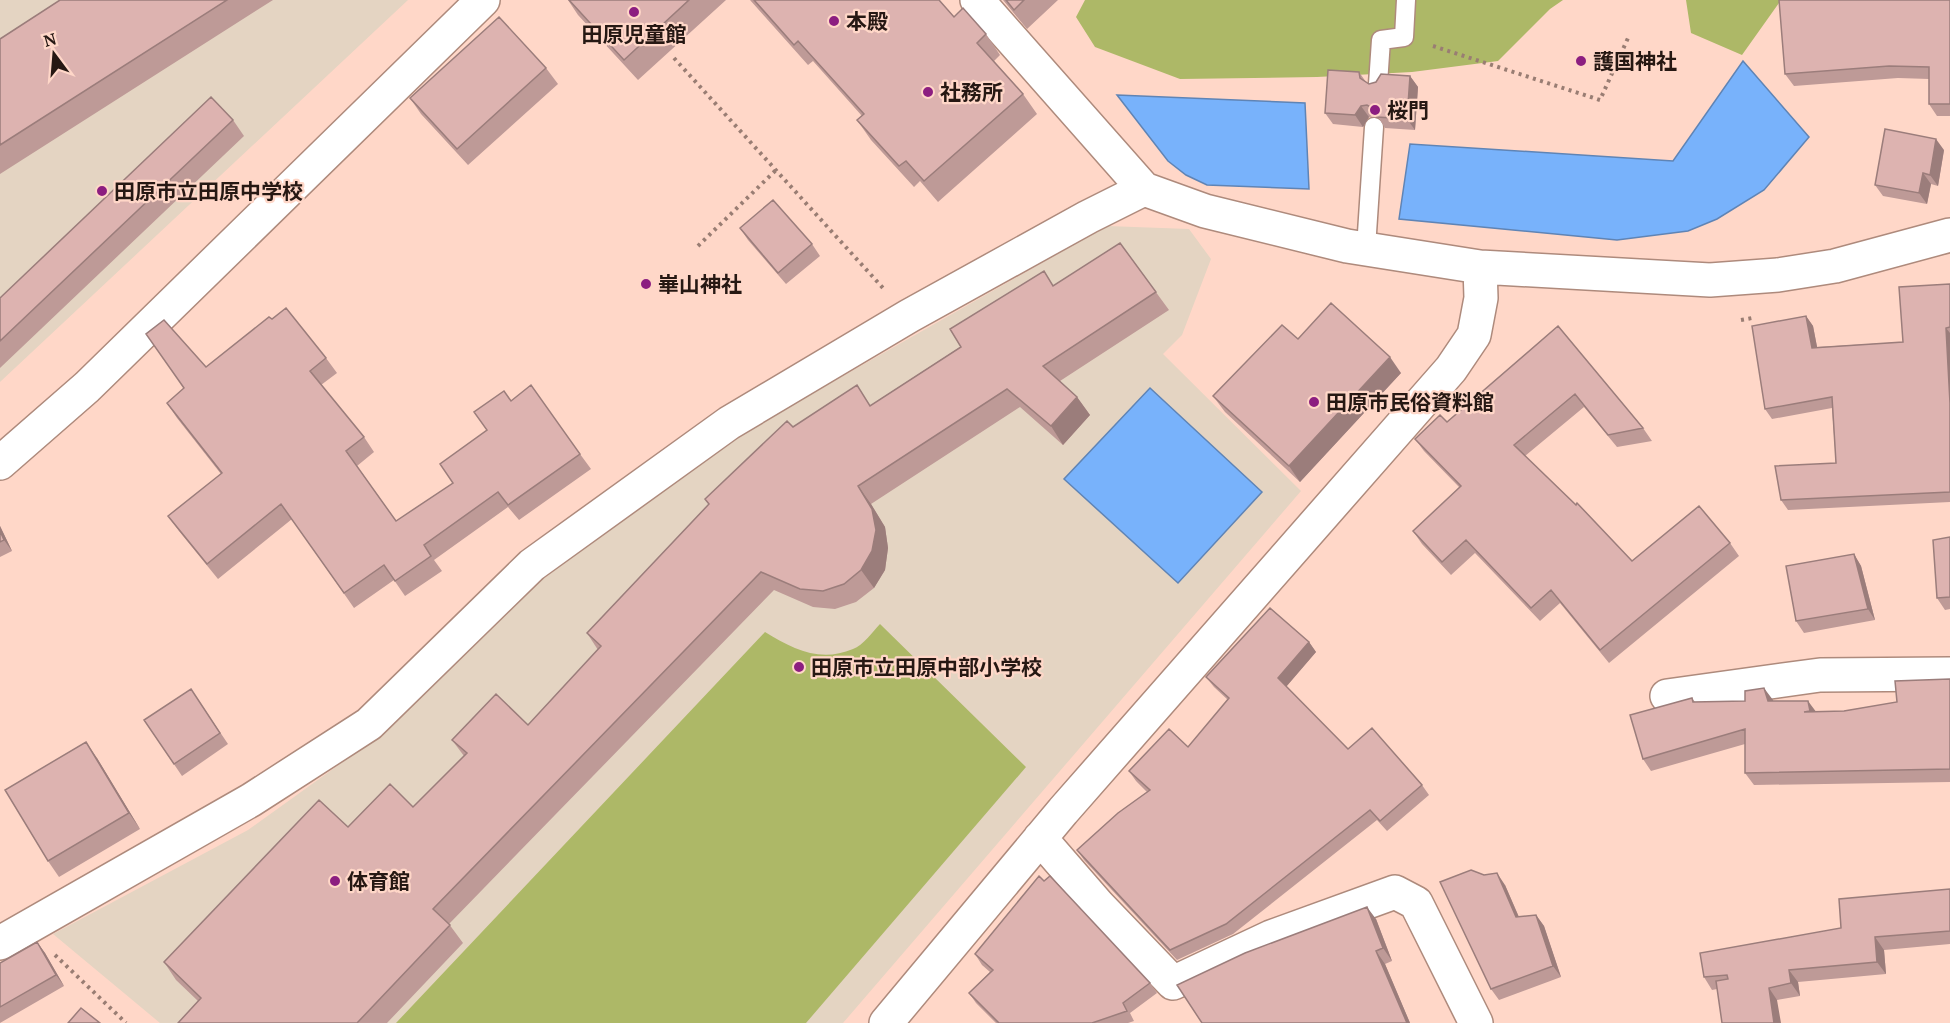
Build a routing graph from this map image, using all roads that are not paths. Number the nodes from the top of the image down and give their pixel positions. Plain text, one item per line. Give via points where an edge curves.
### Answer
1 (483, 0) edge
2 (977, 0) edge
3 (1406, 0) edge
4 (1378, 84) edge
5 (1374, 128) edge
6 (1144, 189) junction
7 (1950, 235) edge
8 (1347, 246) junction
9 (1480, 267) junction
10 (0, 463) edge
11 (1950, 674) edge
12 (1667, 696) dead end
13 (1040, 838) junction
14 (13, 935) edge
15 (886, 1023) edge
16 (1476, 1023) edge

1 - 10 street via 87,387
2 - 6 street
3 - 4 lane via 1404,37 1381,40
5 - 8 lane via 1366,248
6 - 8 street via 1205,211
6 - 14 street via 909,316 729,423 532,565 369,724 251,800
7 - 9 street via 1835,266 1710,280
8 - 9 street
9 - 13 street via 1481,298 1474,335 1451,369
11 - 12 street via 1820,675
13 - 15 street
13 - 16 street via 1173,983 1271,938 1395,892 1416,903

